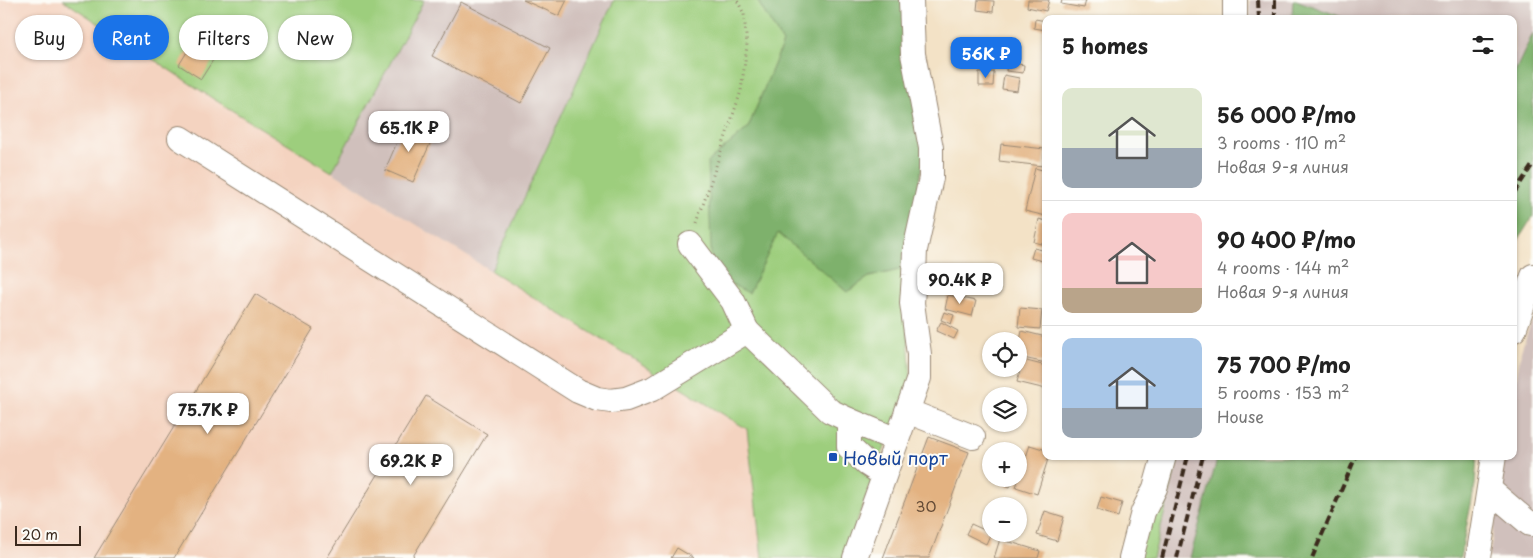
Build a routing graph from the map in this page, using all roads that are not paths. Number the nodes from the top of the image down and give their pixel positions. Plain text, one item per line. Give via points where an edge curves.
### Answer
1 (911, 0) edge
2 (1235, 0) edge
3 (1235, 15) edge
4 (180, 138) dead end
5 (690, 244) road end
6 (1533, 276) edge
7 (1517, 321) edge
8 (747, 331) junction
9 (907, 411) junction
10 (849, 420) junction
11 (973, 436) dead end
12 (897, 440) junction
13 (1163, 460) edge
14 (1494, 460) edge
15 (884, 475) junction
16 (1490, 490) junction
17 (1532, 527) edge
18 (856, 558) edge
19 (1131, 558) edge
20 (1478, 558) edge

1 - 9 street via 913,54 931,148 931,178 915,250 912,303 919,378
2 - 3 street
4 - 8 street via 578,391 597,399 626,399 652,389
5 - 8 street via 733,301
6 - 7 street
8 - 10 street via 830,411
9 - 11 street
9 - 12 street
10 - 12 street
10 - 15 street via 849,447
12 - 15 street
13 - 19 street via 1155,488 1143,512
14 - 16 street
15 - 18 street
16 - 17 street
16 - 20 street

